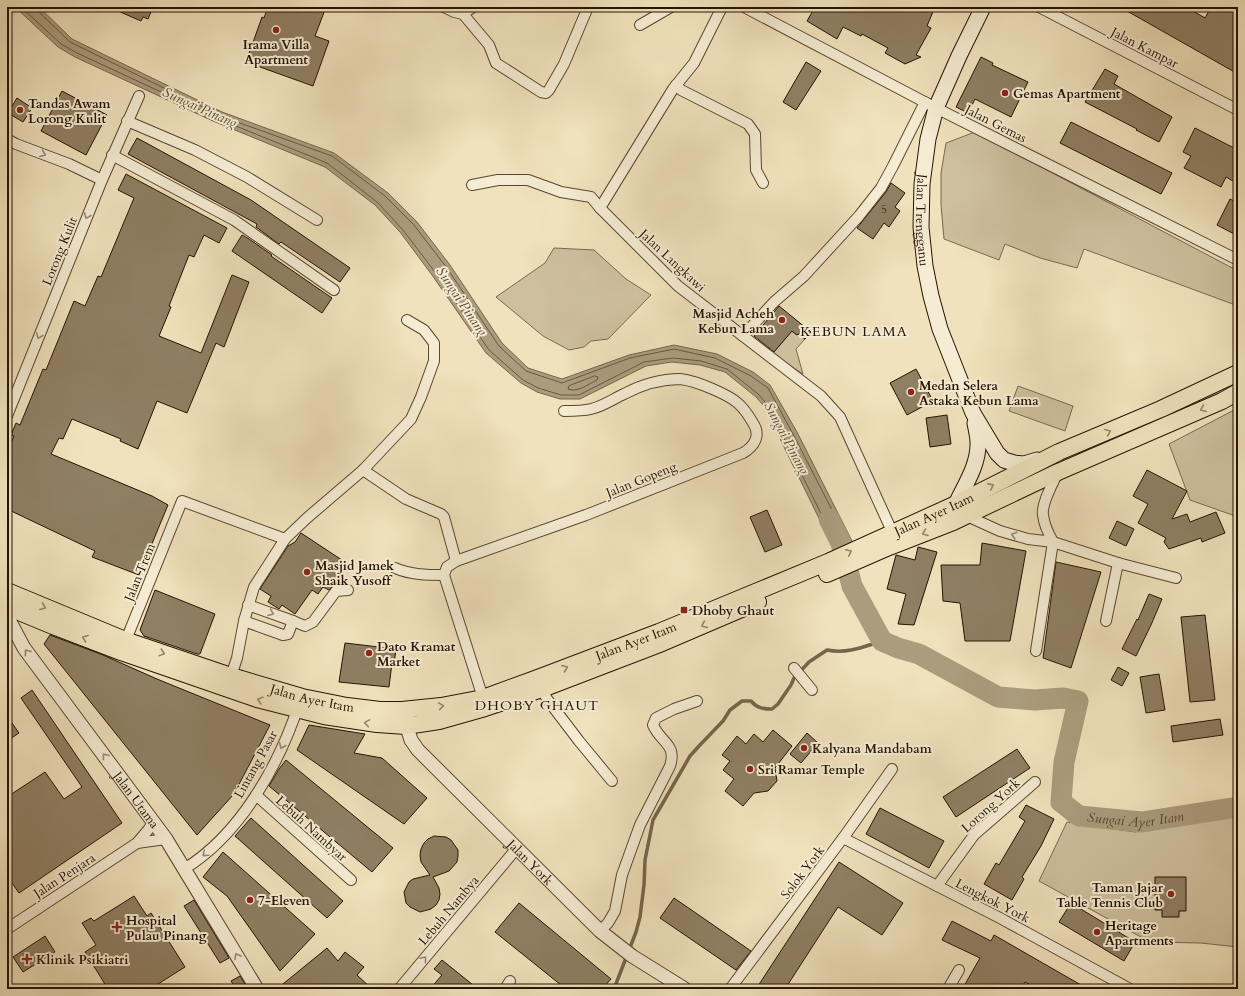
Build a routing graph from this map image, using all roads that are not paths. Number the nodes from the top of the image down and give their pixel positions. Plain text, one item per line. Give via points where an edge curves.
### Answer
1 (444, 7) edge
2 (473, 7) edge
3 (588, 7) edge
4 (671, 7) edge
5 (722, 7) edge
6 (744, 7) edge
7 (983, 7) edge
8 (1039, 7) edge
9 (463, 14) junction
10 (640, 25) dead end
11 (676, 85) junction
12 (139, 96) dead end
13 (930, 105) junction
14 (1237, 108) edge
15 (127, 121) junction
16 (7, 139) edge
17 (112, 155) junction
18 (102, 180) junction
19 (763, 183) dead end
20 (472, 185) dead end
21 (600, 208) junction
22 (317, 220) dead end
23 (1238, 260) edge
24 (334, 290) dead end
25 (407, 320) dead end
26 (743, 336) junction
27 (1238, 373) edge
28 (1238, 392) edge
29 (564, 411) dead end
30 (972, 413) junction
31 (7, 416) edge
32 (1058, 452) junction
33 (363, 470) junction
34 (1058, 472) junction
35 (956, 504) junction
36 (966, 516) junction
37 (895, 538) junction
38 (285, 539) junction
39 (1053, 542) junction
40 (456, 561) junction
41 (1118, 563) junction
42 (829, 567) junction
43 (395, 568) dead end
44 (444, 575) junction
45 (1176, 578) dead end
46 (348, 590) dead end
47 (7, 592) edge
48 (248, 605) junction
49 (7, 606) edge
50 (7, 616) edge
51 (244, 621) junction
52 (1106, 621) dead end
53 (293, 622) junction
54 (123, 646) junction
55 (1036, 651) dead end
56 (794, 668) dead end
57 (231, 676) junction
58 (542, 689) junction
59 (812, 690) dead end
60 (483, 698) junction
61 (697, 701) dead end
62 (300, 704) junction
63 (404, 718) junction
64 (892, 769) dead end
65 (612, 781) dead end
66 (1035, 782) dead end
67 (256, 795) junction
68 (154, 821) junction
69 (843, 838) junction
70 (166, 839) junction
71 (137, 843) junction
72 (517, 848) junction
73 (184, 869) junction
74 (351, 880) dead end
75 (937, 886) junction
76 (7, 930) edge
77 (600, 931) junction
78 (959, 970) dead end
79 (257, 989) edge
80 (399, 989) edge
81 (685, 989) edge
82 (730, 989) edge
83 (948, 989) edge
84 (1130, 989) edge

1 - 9 street
2 - 9 street
3 - 9 street via 564,64 546,93 496,63 489,45
4 - 10 street
5 - 11 street via 694,63
6 - 13 street, Jalan Gemas
7 - 13 main road, Jalan Trengganu via 959,56
8 - 14 street, Jalan Kampar
11 - 19 street via 681,90 748,124 755,134 756,170
11 - 21 street
12 - 15 street, Lorong Kulit
13 - 23 street, Jalan Gemas
13 - 26 street via 881,188 859,216 804,276 774,302
13 - 30 main road, Jalan Trengganu via 922,184 921,227 925,266 940,329
15 - 17 street, Lorong Kulit
15 - 22 street via 202,153
16 -> 18 street
17 - 18 street, Lorong Kulit
17 - 24 street via 234,220
18 -> 31 street, Lorong Kulit
20 - 21 street, Jalan Langkawi via 498,180 528,180 561,192 591,197
21 - 26 street, Jalan Langkawi via 678,286
25 - 33 street via 424,330 434,343 434,360 412,419
26 - 37 street, Jalan Langkawi via 821,396 840,417
32 -> 27 main road, Jalan Ayer Itam via 1161,409
28 -> 34 main road, Jalan Ayer Itam
29 - 40 street, Jalan Gopeng via 590,410 651,383 681,379 707,387 737,402 756,428 757,436 755,443 743,452 586,515
30 - 32 main road, Jalan Trengganu via 1004,460 1024,464
30 - 35 main road, Jalan Trengganu via 978,452 974,468
35 -> 32 main road, Jalan Ayer Itam
33 - 38 street
33 - 40 street via 406,499 441,514
34 - 36 main road, Jalan Ayer Itam
34 - 39 street via 1042,513
35 - 37 main road, Jalan Ayer Itam
36 -> 37 main road, Jalan Ayer Itam
39 -> 36 street via 1028,539 1000,531
37 - 42 main road, Jalan Ayer Itam
38 - 48 street via 254,587
38 - 54 street, Jalan Trem via 182,501
39 - 41 street
39 - 55 street
40 - 44 street, Jalan Gopeng via 447,567
41 - 45 street
41 - 52 street
42 -> 58 main road, Jalan Ayer Itam via 662,643
60 -> 42 main road, Jalan Ayer Itam
43 - 44 street via 421,575
44 - 60 street
46 - 53 street via 336,591 313,622 305,626
47 -> 54 main road, Jalan Ayer Itam
48 - 51 street
48 -> 53 street
54 -> 49 main road, Jalan Ayer Itam via 53,626
68 -> 50 street, Jalan Utama via 24,648
51 - 53 street via 283,635 288,634
51 - 57 street
54 -> 57 main road, Jalan Ayer Itam
62 -> 54 main road, Jalan Ayer Itam via 257,700
56 - 59 street
57 - 62 main road, Jalan Ayer Itam
58 - 63 main road, Jalan Ayer Itam via 439,721
58 - 65 street via 579,742
63 -> 60 main road, Jalan Ayer Itam via 441,706
61 - 77 street via 656,718 653,725 670,748 673,757 640,825 622,875 615,911
62 - 63 main road, Jalan Ayer Itam via 347,706
62 -> 67 street, Lintang Pasar via 280,751
63 - 72 street, Jalan York via 411,740 418,750
64 - 69 street, Solok York
66 - 75 street, Lorong York via 974,835
67 -> 73 street, Lintang Pasar via 224,837
67 - 74 street, Lebuh Nambyar
68 - 70 street, Jalan Utama
68 - 71 street, Jalan Penjara
69 - 75 street, Lengkok York
69 - 82 street, Solok York
70 - 71 street, Jalan Penjara
70 - 73 street, Jalan Utama
71 - 76 street, Jalan Penjara
72 - 77 street, Jalan York
80 -> 72 street, Lebuh Nambya
79 -> 73 street, Jalan Utama
75 - 84 street, Lengkok York
77 - 81 street, Jalan York via 632,956
78 - 83 street

